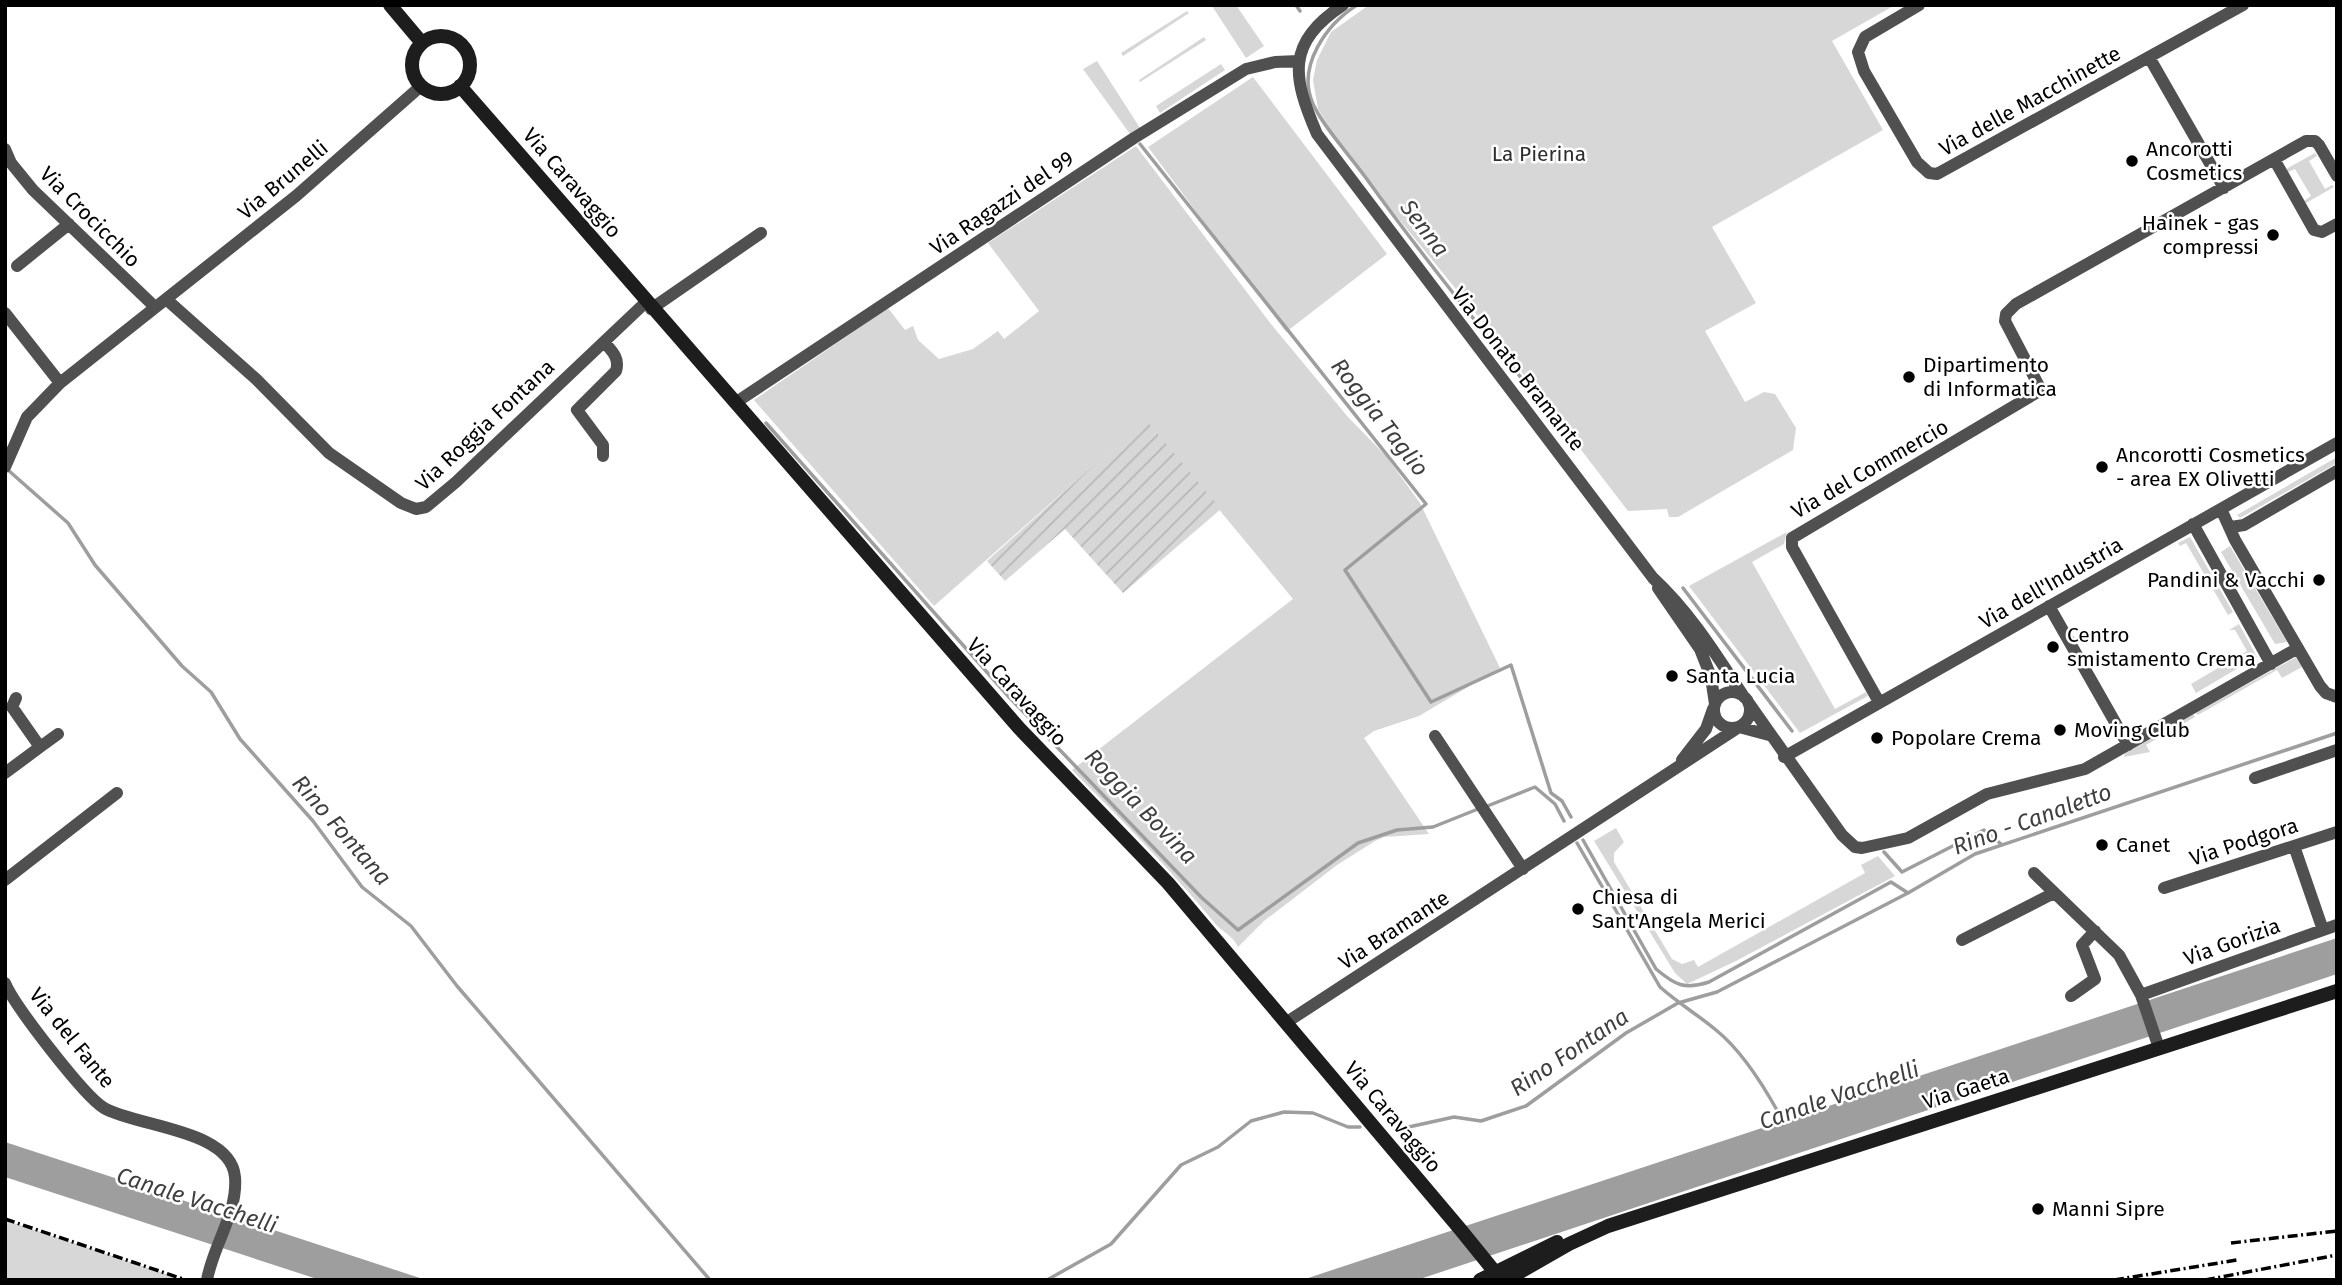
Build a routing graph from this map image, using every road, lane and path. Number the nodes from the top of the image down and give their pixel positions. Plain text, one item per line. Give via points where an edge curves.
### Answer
1 (390, 5) edge
2 (1343, 5) edge
3 (1919, 5) edge
4 (2243, 5) edge
5 (422, 43) junction
6 (2149, 57) junction
7 (1300, 61) junction
8 (421, 86) junction
9 (460, 86) junction
10 (5, 149) edge
11 (2274, 159) junction
12 (17, 171) junction
13 (2337, 176) edge
14 (5, 180) edge
15 (2224, 188) junction
16 (69, 224) junction
17 (2337, 224) edge
18 (761, 233) dead end
19 (17, 266) dead end
20 (160, 303) junction
21 (649, 305) junction
22 (5, 313) edge
23 (604, 342) junction
24 (60, 383) junction
25 (736, 402) junction
26 (2337, 443) edge
27 (603, 456) dead end
28 (5, 467) edge
29 (2337, 471) edge
30 (2221, 509) junction
31 (2193, 524) junction
32 (2231, 527) junction
33 (1653, 578) junction
34 (2049, 606) junction
35 (2298, 648) junction
36 (2271, 664) junction
37 (2337, 697) edge
38 (16, 698) dead end
39 (1746, 700) junction
40 (1879, 702) junction
41 (1714, 707) junction
42 (1739, 727) junction
43 (58, 734) dead end
44 (1769, 735) junction
45 (1435, 736) dead end
46 (2128, 744) junction
47 (40, 747) junction
48 (2337, 750) edge
49 (1784, 757) junction
50 (5, 773) edge
51 (1670, 773) junction
52 (2255, 778) dead end
53 (117, 793) dead end
54 (2337, 832) edge
55 (2294, 846) junction
56 (1523, 869) junction
57 (2034, 873) dead end
58 (5, 880) edge
59 (2164, 888) dead end
60 (2054, 893) junction
61 (2337, 925) edge
62 (2323, 930) junction
63 (2095, 931) junction
64 (1962, 940) dead end
65 (5, 983) edge
66 (2337, 991) edge
67 (2071, 996) dead end
68 (2142, 999) junction
69 (1287, 1022) junction
70 (2159, 1048) junction
71 (1493, 1274) edge
72 (207, 1280) edge

1 - 5 street
2 - 7 street, Via Donato Bramante via 1320,20 1304,43
3 - 6 street, Via delle Macchinette via 1865,37 1858,52 1864,71 1917,162 1929,173 1945,172
4 - 6 street, Via delle Macchinette
5 - 8 street via 412,59
5 - 9 street via 440,36 459,42 469,58
6 - 15 street, Via delle Macchinette
7 - 25 street, Via Ragazzi del 99 via 1246,69
7 - 33 street, Via Donato Bramante via 1303,101 1317,134
8 - 9 street via 445,93
8 - 20 street, Via Brunelli via 296,196
9 - 21 street, Via Caravaggio
10 - 12 street, Via Crocicchio
11 - 13 street, Via del Commercio via 2306,141 2315,141
11 - 15 street, Via del Commercio
11 - 17 street via 2314,230 2322,232
12 - 14 street
12 - 16 street, Via Crocicchio
15 - 40 street, Via del Commercio via 2010,309 2008,327 2042,387 2039,392 1792,538 1792,547
16 - 19 street
16 - 20 street, Via Crocicchio
18 - 21 street
20 - 23 street, Via Roggia Fontana via 256,379 329,453 416,509 426,507 456,482
20 - 24 street
21 - 23 street, Via Roggia Fontana
21 - 25 street, Via Caravaggio
22 - 24 street
23 - 27 street via 615,356 616,371 577,410 603,445
24 - 28 street via 27,417
25 - 69 street, Via Caravaggio via 1019,728 1168,883
26 - 30 street, Via dell'Industria
29 - 32 street via 2238,528
30 - 31 street, Via dell'Industria
30 - 32 street
31 - 34 street, Via dell'Industria
31 - 36 street
32 - 35 street
33 - 39 street, Via Donato Bramante via 1671,595
33 - 41 street, Via Donato Bramante via 1699,649 1710,677
34 - 40 street, Via dell'Industria
34 - 46 street
35 - 36 street, Via Donato Bramante
35 - 37 street via 2320,686
36 - 46 street, Via Donato Bramante
38 - 47 street via 12,707
39 - 41 street via 1728,693
39 - 42 street via 1748,719
39 - 44 street, Via Donato Bramante
40 - 49 street, Via dell'Industria
41 - 42 street via 1721,725
41 - 51 street, Via Bramante via 1706,729
42 - 44 street
42 - 51 street, Via Bramante
43 - 47 street
44 - 49 street, Via Donato Bramante
45 - 56 street
46 - 49 street, Via Donato Bramante via 2085,768 1987,794 1908,838 1862,848 1854,847 1842,835
47 - 50 street
48 - 52 street
51 - 56 street, Via Bramante
53 - 58 street
54 - 55 street, Via Podgora
55 - 59 street, Via Podgora
55 - 62 street
56 - 69 street, Via Bramante
57 - 60 street
60 - 63 street
60 - 64 street
61 - 62 street, Via Gorizia
62 - 68 street, Via Gorizia
63 - 67 street via 2082,945 2095,979
63 - 68 street via 2119,955
65 - 72 street, Via del Fante via 83,1088 104,1108 205,1140 228,1158 235,1175 231,1207
66 - 70 street, Via Gaeta
68 - 70 street
69 - 71 street, Via Caravaggio
70 - 71 street, Via Gaeta via 1557,1242

